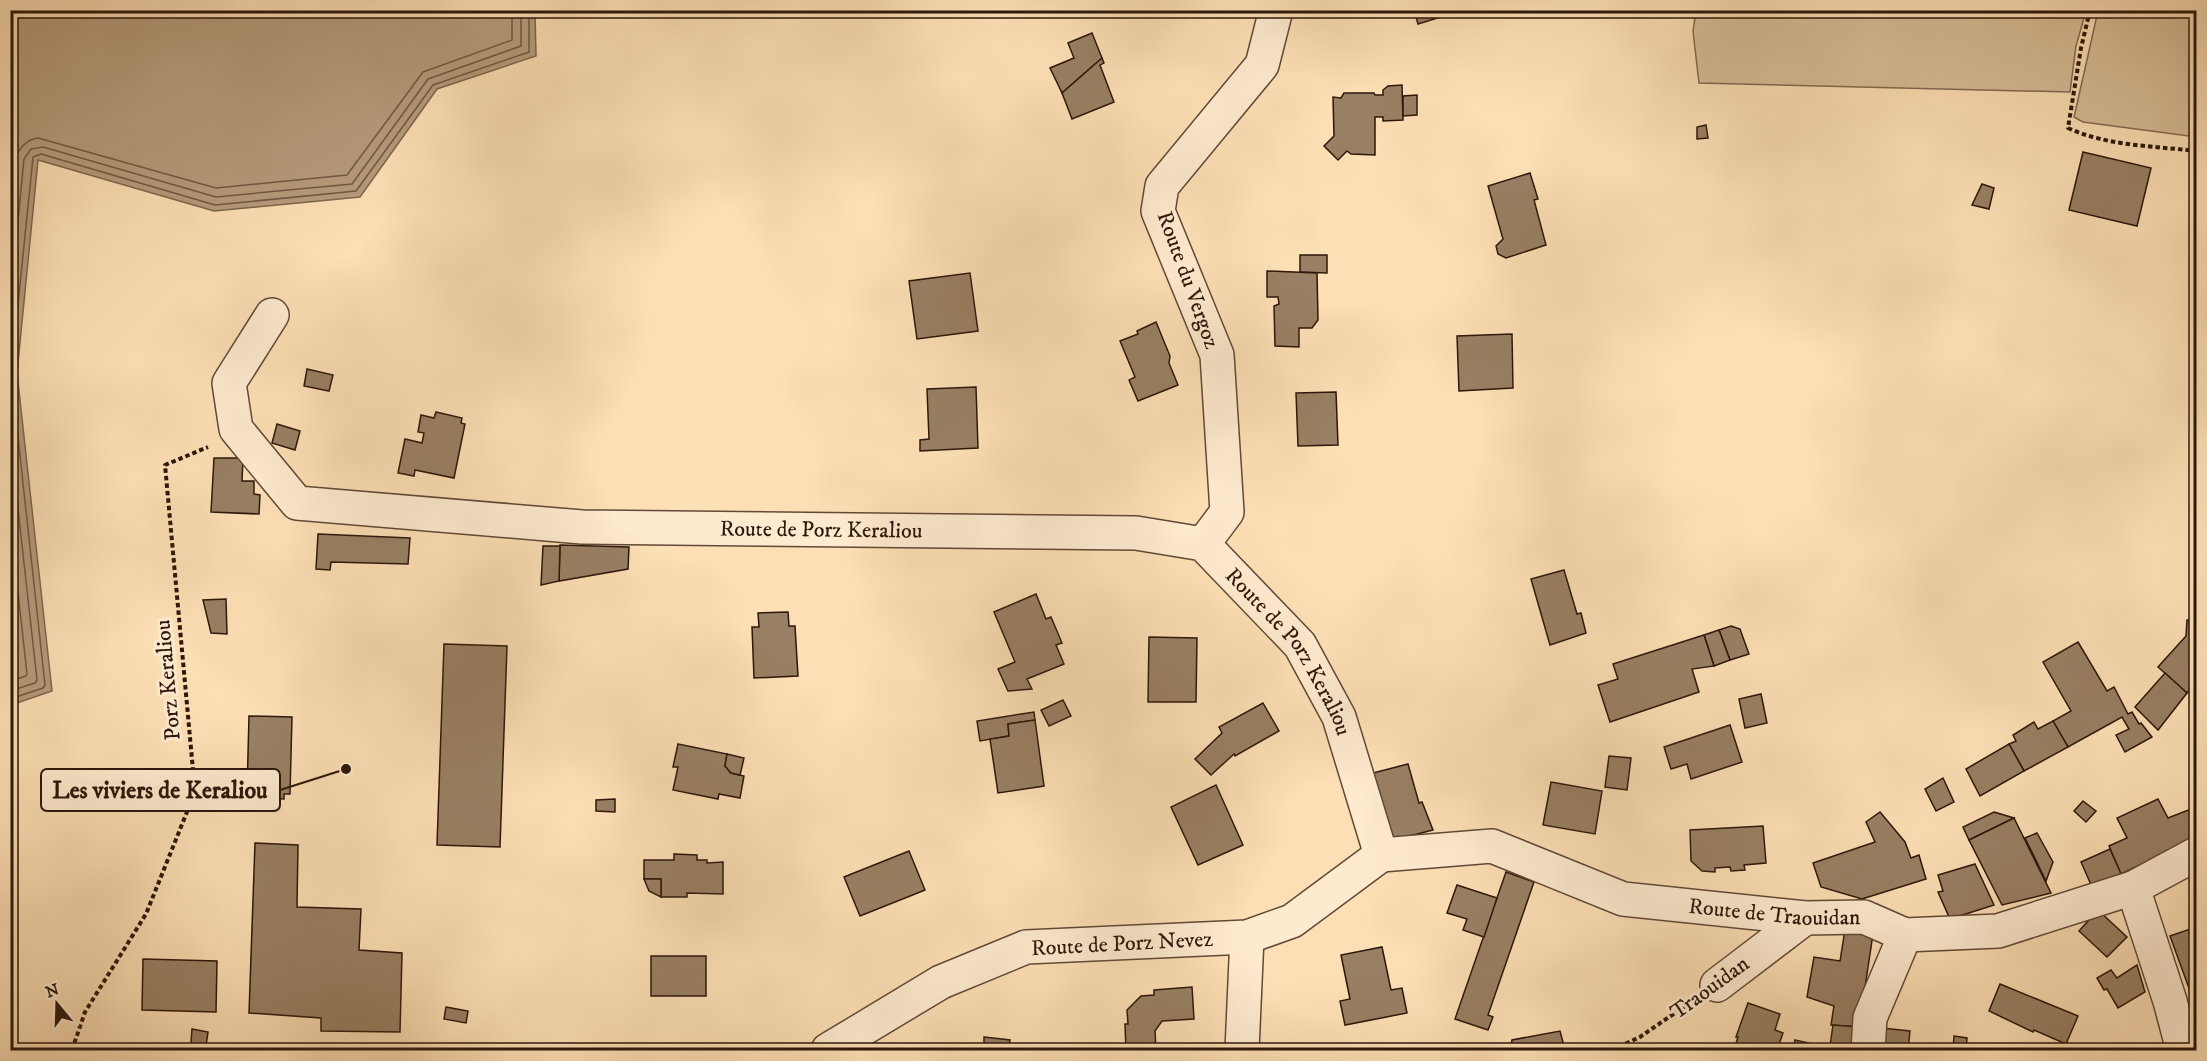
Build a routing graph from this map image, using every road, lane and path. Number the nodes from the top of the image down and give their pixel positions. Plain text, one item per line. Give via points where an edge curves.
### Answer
1 (1276, 10) edge
2 (2090, 10) edge
3 (2196, 151) edge
4 (272, 315) dead end
5 (236, 429) junction
6 (1203, 544) junction
7 (2196, 854) edge
8 (1381, 855) junction
9 (2133, 888) junction
10 (1805, 918) junction
11 (1905, 935) junction
12 (1247, 937) junction
13 (1717, 985) joint
14 (72, 1050) edge
15 (828, 1050) edge
16 (1242, 1050) edge
17 (1612, 1050) edge
18 (1868, 1050) edge
19 (2183, 1050) edge

1 - 6 street, Route du Vergoz via 1262,65 1162,186 1158,211 1217,355 1227,512
2 - 3 path via 2068,128 2145,146
4 - 5 street via 229,383
5 - 6 street, Route de Porz Keraliou via 297,503 582,527 1136,533
5 - 14 path, Porz Keraliou via 207,448 165,465 195,792 146,914 85,1012
6 - 8 street, Route de Porz Keraliou via 1300,645 1339,717
7 - 9 street, Route de Traouidan
8 - 10 street, Route de Traouidan via 1492,846 1623,899
8 - 12 street, Route de Porz Nevez via 1292,921
9 - 11 street, Route de Traouidan via 1998,931
9 - 19 street
10 - 11 street, Route de Traouidan via 1864,917
10 - 13 street, Traouidan
11 - 18 street via 1870,1018
12 - 15 street, Route de Porz Nevez via 1026,947 941,982
12 - 16 street
13 - 17 path, Traouidan via 1641,1037

